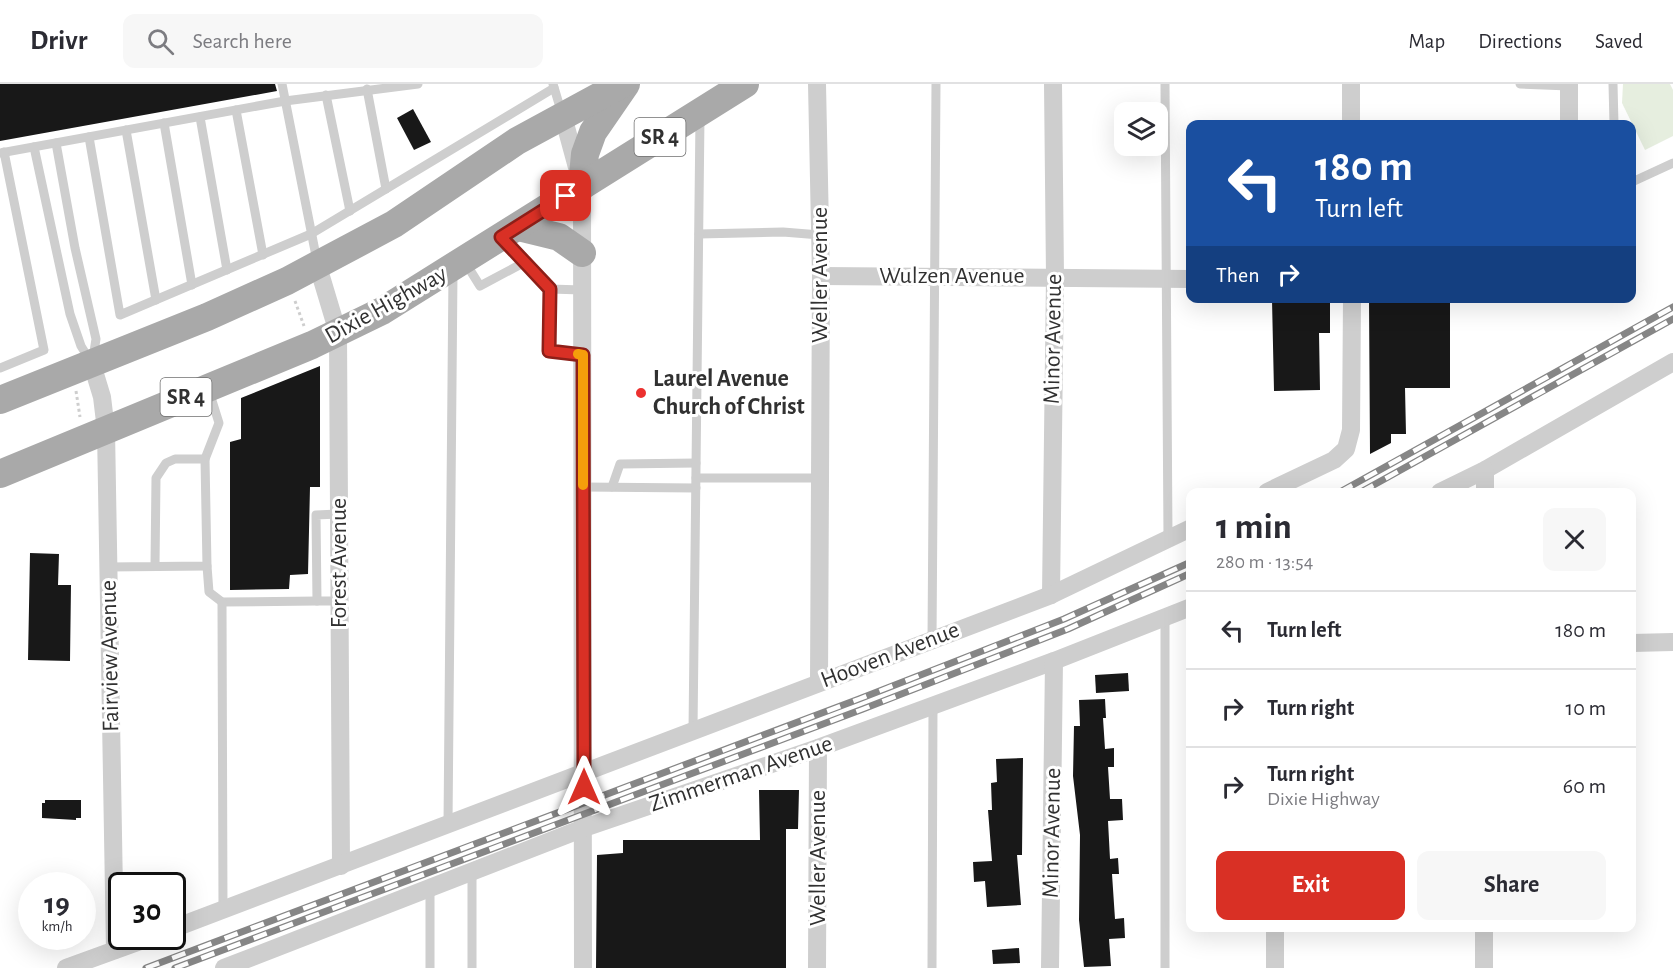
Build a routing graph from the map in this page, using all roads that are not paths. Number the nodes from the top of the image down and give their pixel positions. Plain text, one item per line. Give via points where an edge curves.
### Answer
1 (282, 84) edge
2 (418, 84) edge
3 (624, 84) edge
4 (746, 84) edge
5 (817, 84) edge
6 (936, 84) edge
7 (1053, 84) edge
8 (1164, 84) edge
9 (1351, 84) edge
10 (1520, 84) edge
11 (1613, 84) edge
12 (1569, 85) edge
13 (553, 86) edge
14 (367, 89) junction
15 (326, 95) junction
16 (285, 101) junction
17 (236, 110) junction
18 (700, 112) junction
19 (563, 116) junction
20 (200, 117) junction
21 (1351, 120) edge
22 (1569, 120) edge
23 (1614, 120) edge
24 (164, 123) junction
25 (126, 130) junction
26 (89, 137) junction
27 (56, 143) junction
28 (34, 147) junction
29 (2, 153) edge
30 (1673, 164) edge
31 (1636, 180) edge
32 (582, 186) junction
33 (386, 189) junction
34 (350, 211) junction
35 (509, 232) junction
36 (312, 234) junction
37 (699, 234) junction
38 (820, 235) junction
39 (75, 248) junction
40 (57, 253) junction
41 (582, 253) junction
42 (263, 255) junction
43 (525, 262) junction
44 (317, 263) junction
45 (458, 265) junction
46 (227, 270) junction
47 (821, 276) junction
48 (936, 276) junction
49 (1055, 277) junction
50 (1167, 278) junction
51 (1186, 279) edge
52 (192, 285) junction
53 (550, 289) junction
54 (582, 290) junction
55 (156, 300) junction
56 (1352, 303) edge
57 (338, 333) junction
58 (583, 355) junction
59 (1673, 362) edge
60 (92, 364) junction
61 (0, 368) edge
62 (208, 388) junction
63 (0, 400) edge
64 (93, 425) junction
65 (205, 459) junction
66 (696, 463) junction
67 (1485, 470) junction
68 (0, 474) edge
69 (820, 478) junction
70 (696, 483) junction
71 (583, 487) junction
72 (612, 487) junction
73 (1275, 488) edge
74 (1448, 488) edge
75 (1485, 488) edge
76 (338, 514) junction
77 (1186, 530) edge
78 (1168, 539) junction
79 (155, 565) junction
80 (207, 566) junction
81 (108, 567) junction
82 (1051, 595) junction
83 (316, 601) junction
84 (339, 601) junction
85 (222, 602) junction
86 (1186, 609) edge
87 (1165, 617) junction
88 (932, 640) junction
89 (1673, 642) edge
90 (1636, 643) edge
91 (1054, 661) junction
92 (819, 682) junction
93 (933, 706) junction
94 (693, 730) junction
95 (818, 748) junction
96 (584, 772) junction
97 (448, 824) junction
98 (584, 828) junction
99 (341, 866) junction
100 (472, 871) junction
101 (114, 872) edge
102 (430, 887) junction
103 (223, 910) junction
104 (186, 924) edge
105 (1275, 932) edge
106 (1484, 932) edge
107 (115, 950) edge
108 (66, 968) edge
109 (224, 968) edge
110 (430, 968) edge
111 (472, 968) edge
112 (583, 968) edge
113 (817, 968) edge
114 (932, 968) edge
115 (1050, 968) edge
116 (1165, 968) edge
117 (1275, 968) edge
118 (1484, 968) edge

1 - 16 lane
2 - 14 lane
3 - 19 main road, SR 4
3 - 32 main road via 593,132 585,154
4 - 18 main road, Dixie Highway / SR 4
5 - 38 street, Weller Avenue
6 - 48 lane
7 - 49 street, Minor Avenue
8 - 50 lane
9 - 21 street
10 - 12 lane
11 - 23 lane
12 - 22 street
13 - 19 lane
13 - 33 lane
14 - 15 lane
14 - 33 lane
15 - 16 lane
15 - 34 lane
16 - 17 lane
16 - 36 lane
17 - 20 lane
17 - 42 lane
18 - 32 main road, Dixie Highway / SR 4
18 - 37 lane
19 - 32 street
19 - 44 main road, SR 4 via 517,141 394,224
20 - 24 lane
20 - 46 lane
24 - 25 lane
24 - 52 lane
25 - 26 lane
25 - 55 lane
26 - 27 lane
26 - 55 lane via 120,315
27 - 28 lane
27 - 39 lane
28 - 29 lane
28 - 40 lane
29 - 61 lane via 44,350
30 - 31 lane
32 - 35 main road, Dixie Highway / SR 4
32 - 41 street
33 - 34 lane
34 - 36 lane
35 - 41 main road via 558,237
35 - 43 lane
35 - 45 main road, Dixie Highway / SR 4
36 - 42 lane
36 - 44 lane
37 - 38 lane
37 - 66 lane
38 - 47 street, Weller Avenue
39 - 40 lane
39 - 60 lane via 96,339
40 - 60 lane via 70,314
41 - 54 street
42 - 46 lane
43 - 45 lane via 480,286
43 - 53 lane
44 - 57 street, Forest Avenue
44 - 60 main road, SR 4 via 227,308
45 - 57 main road, Dixie Highway / SR 4
45 - 97 lane
46 - 52 lane
47 - 48 street, Wulzen Avenue
47 - 69 street, Weller Avenue
48 - 49 street, Wulzen Avenue
48 - 88 lane
49 - 50 street, Wulzen Avenue
49 - 82 street, Minor Avenue
50 - 51 street, Wulzen Avenue
50 - 78 lane
52 - 55 lane
53 - 54 lane
53 - 58 lane via 549,351
54 - 58 street
56 - 73 street via 1351,430 1346,449 1334,460
57 - 62 main road, Dixie Highway / SR 4
57 - 76 street, Forest Avenue
58 - 71 street
59 - 67 street
60 - 63 main road, SR 4
60 - 64 street, Fairview Avenue via 102,397
62 - 64 main road, Dixie Highway / SR 4
62 - 65 lane via 219,423
64 - 68 main road, Dixie Highway / SR 4
64 - 81 street, Fairview Avenue
65 - 79 lane via 175,459 166,463 156,478
65 - 80 lane
66 - 70 lane
66 - 72 lane via 620,464
67 - 74 street
67 - 75 street
69 - 70 lane
69 - 92 street, Weller Avenue
70 - 72 lane
70 - 94 lane
71 - 72 lane
71 - 96 street
76 - 83 lane via 316,515
76 - 84 street, Forest Avenue
77 - 78 street, Hooven Avenue
78 - 82 street, Hooven Avenue
79 - 80 lane
79 - 81 lane
80 - 85 lane via 209,592
81 - 101 street, Fairview Avenue
82 - 88 street, Hooven Avenue
83 - 84 lane
83 - 85 lane
84 - 99 street, Forest Avenue
85 - 103 lane
86 - 87 street, Zimmerman Avenue
87 - 91 street, Zimmerman Avenue
87 - 116 lane
88 - 92 street, Hooven Avenue
89 - 90 street
91 - 93 street, Zimmerman Avenue
91 - 115 street, Minor Avenue
92 - 94 street, Hooven Avenue
93 - 95 street, Zimmerman Avenue
93 - 114 lane
94 - 96 street, Hooven Avenue
95 - 98 street, Zimmerman Avenue
95 - 113 street, Weller Avenue
96 - 97 street
96 - 98 street
97 - 99 street
98 - 100 street, Zimmerman Avenue
98 - 112 street
99 - 103 street
100 - 102 street, Zimmerman Avenue
100 - 111 lane
102 - 109 street, Zimmerman Avenue
102 - 110 lane
103 - 104 street
105 - 117 street
106 - 118 street
107 - 108 street

